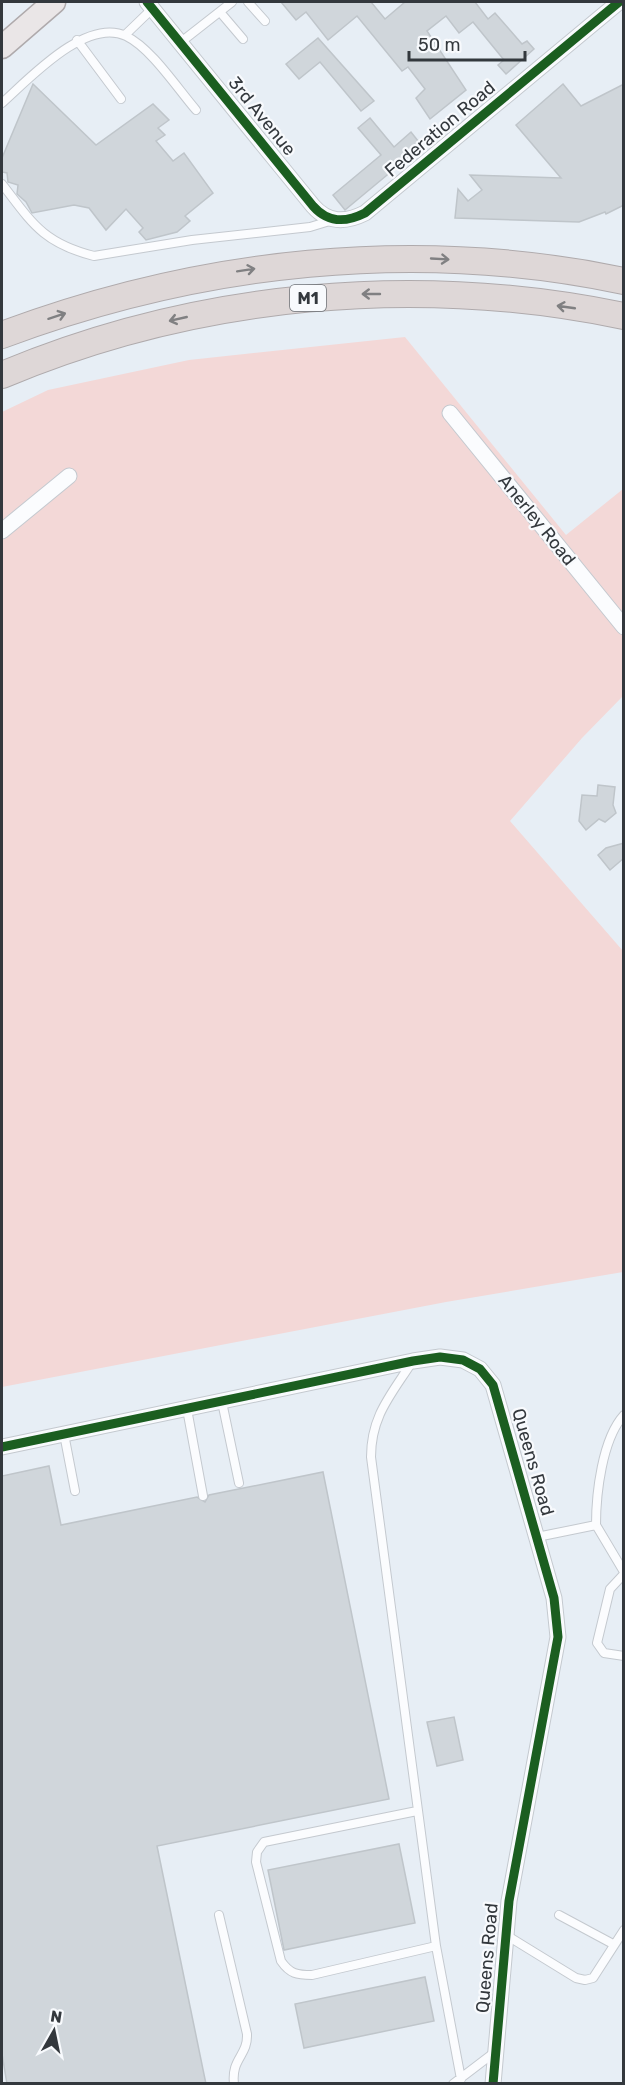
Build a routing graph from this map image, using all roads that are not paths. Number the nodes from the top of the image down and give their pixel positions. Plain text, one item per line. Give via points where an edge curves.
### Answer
1 (37, 2) edge
2 (54, 2) edge
3 (232, 2) edge
4 (248, 2) edge
5 (619, 2) edge
6 (150, 5) edge
7 (220, 12) junction
8 (265, 21) dead end
9 (2, 31) edge
10 (125, 35) junction
11 (243, 39) dead end
12 (77, 40) junction
13 (181, 42) junction
14 (2, 47) edge
15 (121, 99) dead end
16 (2, 102) edge
17 (196, 110) dead end
18 (2, 184) edge
19 (334, 220) junction
20 (624, 281) edge
21 (624, 316) edge
22 (2, 336) edge
23 (2, 375) edge
24 (450, 413) dead end
25 (69, 476) dead end
26 (2, 531) edge
27 (624, 627) edge
28 (413, 1361) junction
29 (222, 1402) junction
30 (187, 1409) junction
31 (624, 1415) edge
32 (63, 1434) junction
33 (2, 1447) edge
34 (239, 1483) dead end
35 (75, 1491) dead end
36 (203, 1496) dead end
37 (596, 1525) junction
38 (537, 1537) junction
39 (624, 1573) edge
40 (624, 1656) edge
41 (417, 1811) junction
42 (219, 1915) dead end
43 (559, 1915) dead end
44 (624, 1930) edge
45 (505, 1935) junction
46 (613, 1944) junction
47 (436, 1946) junction
48 (496, 2051) junction
49 (461, 2079) junction
50 (234, 2084) edge
51 (453, 2084) edge
52 (493, 2084) edge

1 - 9 main road
2 - 14 main road
3 - 7 lane
4 - 8 lane
5 - 19 street, Federation Road via 365,213 348,220
6 - 10 lane
6 - 13 street, 3rd Avenue
7 - 11 lane
7 - 13 lane
10 - 12 lane via 107,33
10 - 17 lane via 142,48
12 - 15 lane
12 - 16 lane
13 - 19 street, 3rd Avenue via 313,206 321,215
18 - 19 lane via 39,232 94,256 309,227
22 -> 20 highway, M1 via 156,287 313,262 412,258 462,261 519,265
21 -> 23 highway, M1 via 439,294 360,294 282,300 151,325
24 - 27 street, Anerley Road
25 - 26 street
28 - 29 street, Queens Road
28 - 38 street, Queens Road via 453,1357 487,1375 501,1408
28 - 41 lane via 378,1414 371,1457
29 - 30 street, Queens Road
29 - 34 lane
30 - 32 street, Queens Road
30 - 36 lane
31 - 37 lane via 608,1441
32 - 33 street, Queens Road
32 - 35 lane
37 - 38 lane
37 - 39 lane
38 - 45 street, Queens Road via 554,1598 558,1637
39 - 40 lane via 610,1589 597,1642 604,1653
41 - 47 lane
41 - 47 lane via 264,1842 256,1862 281,1962 288,1971 312,1975
42 - 50 lane via 248,2034 245,2050 232,2070
43 - 46 lane
44 - 46 lane
45 - 46 lane via 585,1980 593,1978
45 - 48 street, Queens Road
47 - 49 lane
48 - 49 lane
48 - 52 street, Queens Road
49 - 51 lane

